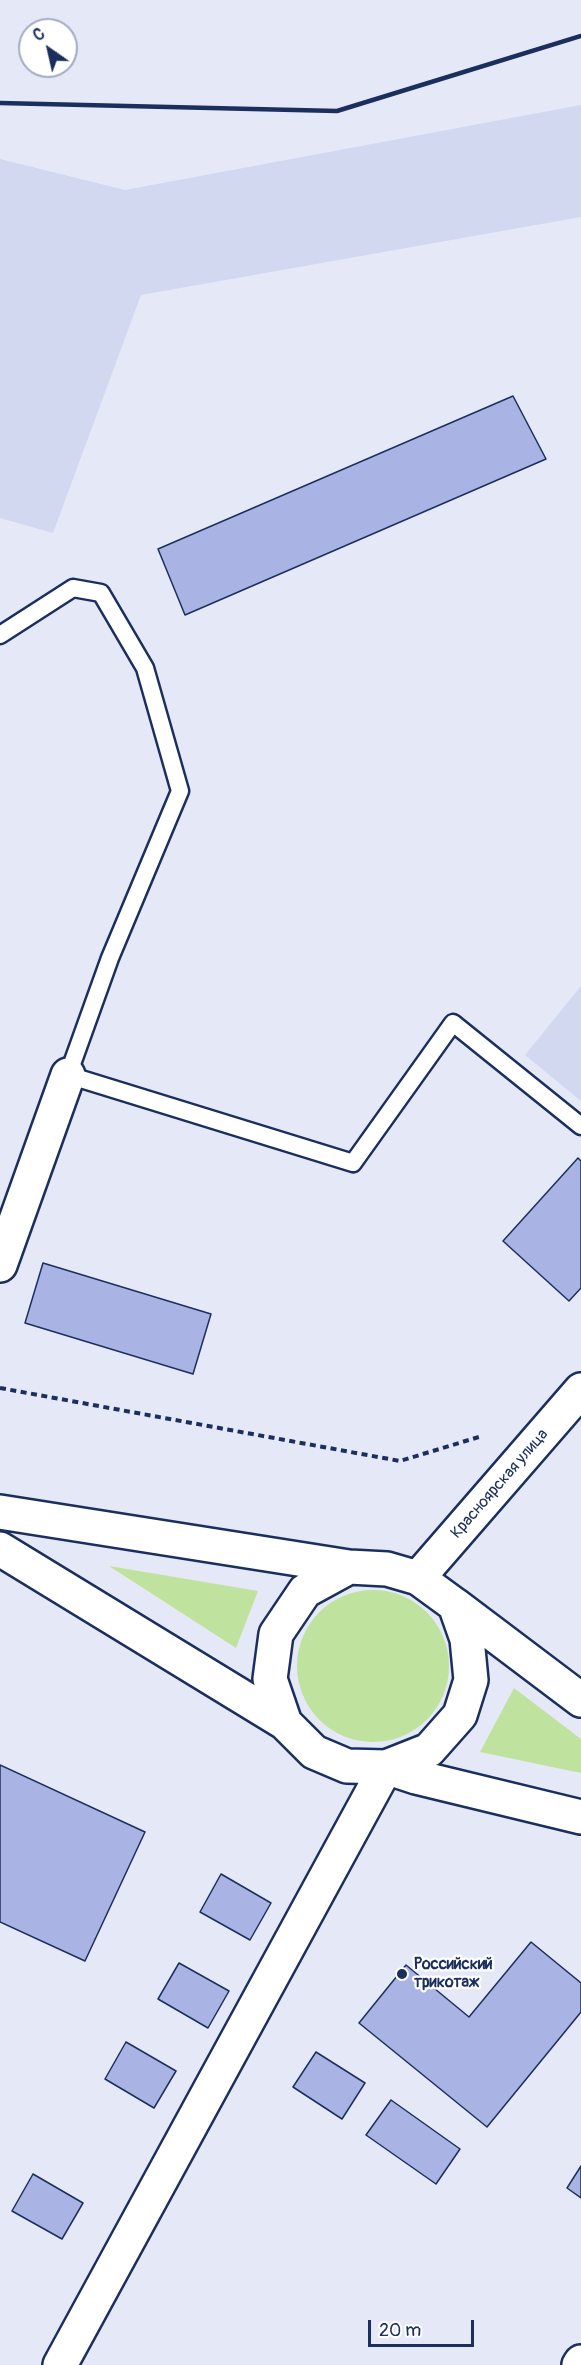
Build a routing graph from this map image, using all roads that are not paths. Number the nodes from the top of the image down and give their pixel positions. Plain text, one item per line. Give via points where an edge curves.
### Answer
1 (0, 635) edge
2 (68, 1075) junction
3 (581, 1126) edge
4 (0, 1265) edge
5 (581, 1390) edge
6 (0, 1512) edge
7 (0, 1549) edge
8 (349, 1567) junction
9 (418, 1578) junction
10 (455, 1605) junction
11 (581, 1700) edge
12 (285, 1723) junction
13 (386, 1767) junction
14 (581, 1817) edge
15 (60, 2365) edge

1 - 2 lane via 73,588 102,592 145,668 180,791 110,958
2 - 3 lane via 353,1163 453,1023
2 - 4 main road
5 - 9 main road, Красноярская улица
6 - 8 main road
7 - 12 main road
8 - 9 main road via 387,1569
8 - 12 main road via 305,1592 276,1634 270,1679
9 - 10 main road
10 - 11 main road
10 - 13 main road via 467,1639 471,1680 460,1715 429,1750
12 - 13 main road via 314,1752 347,1766
13 - 14 main road
13 - 15 main road

